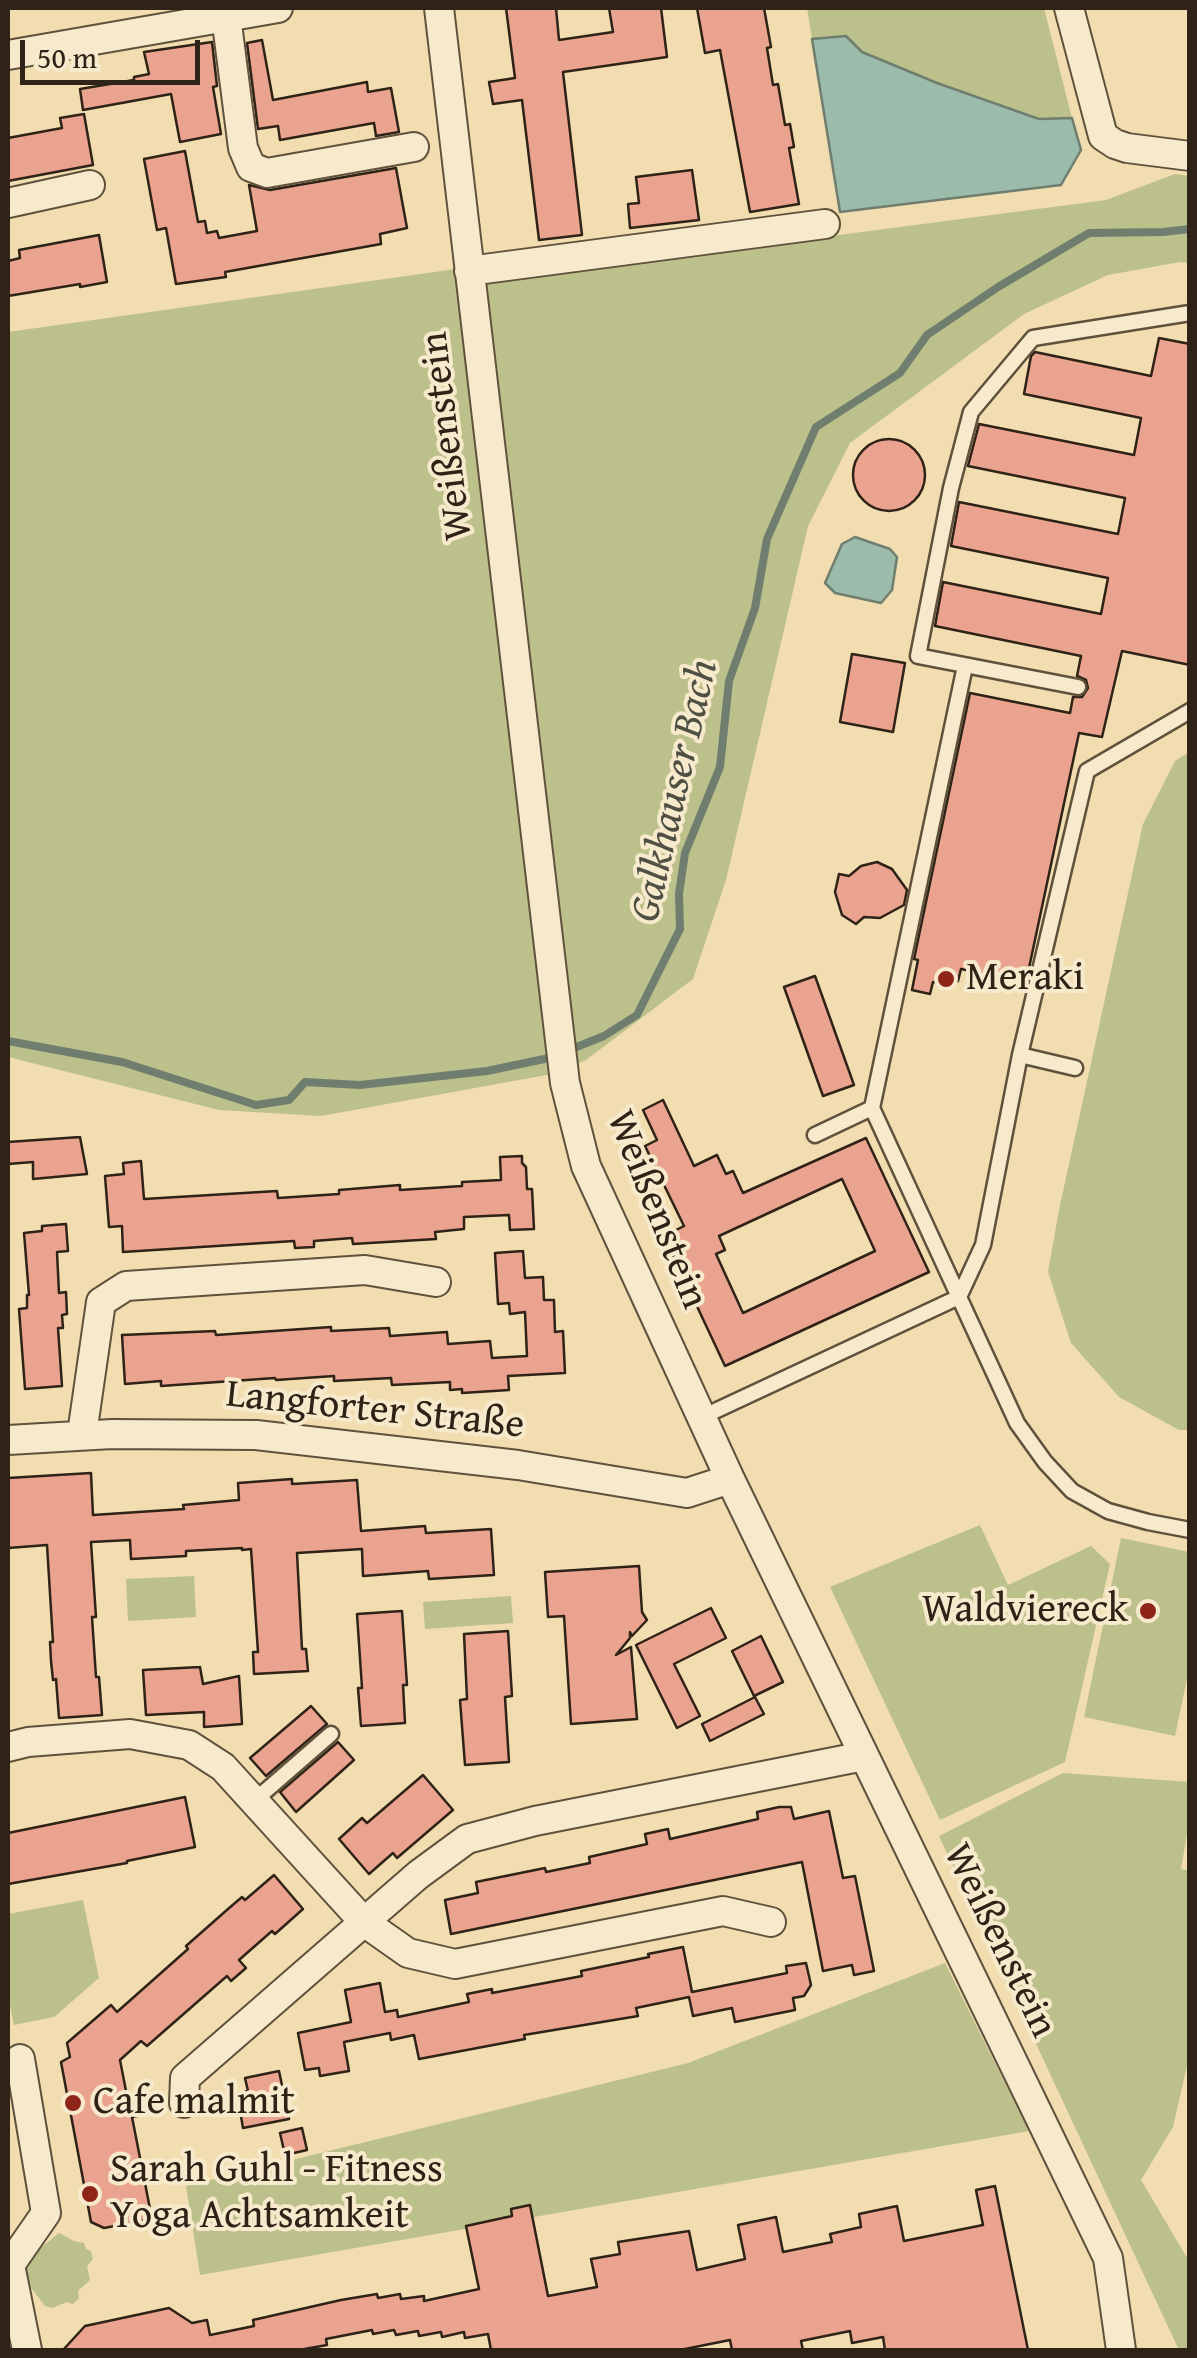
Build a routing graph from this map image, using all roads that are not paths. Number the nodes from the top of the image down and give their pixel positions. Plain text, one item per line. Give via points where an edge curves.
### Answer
1 (278, 8) edge
2 (440, 8) edge
3 (1069, 8) edge
4 (226, 16) junction
5 (8, 55) edge
6 (414, 146) dead end
7 (1190, 156) edge
8 (90, 185) dead end
9 (8, 202) edge
10 (825, 224) dead end
11 (469, 271) junction
12 (1190, 313) edge
13 (964, 666) junction
14 (1078, 687) dead end
15 (1190, 710) edge
16 (1020, 1056) junction
17 (1075, 1068) dead end
18 (872, 1108) junction
19 (815, 1135) dead end
20 (436, 1282) dead end
21 (959, 1297) junction
22 (702, 1417) junction
23 (82, 1434) junction
24 (8, 1440) edge
25 (730, 1479) junction
26 (1190, 1530) edge
27 (331, 1734) dead end
28 (8, 1748) edge
29 (864, 1756) junction
30 (254, 1801) junction
31 (364, 1922) junction
32 (771, 1922) dead end
33 (20, 2059) dead end
34 (184, 2103) dead end
35 (9, 2266) edge
36 (27, 2350) edge
37 (1121, 2350) edge

1 - 4 street
2 - 11 street, Weißenstein
3 - 7 street via 1104,136 1127,148
4 - 5 street
4 - 6 street via 251,166 267,173
8 - 9 street
10 - 11 street
11 - 22 street, Weißenstein via 565,1083 586,1166
12 - 13 lane via 1033,338 971,412 918,656
13 - 14 lane
13 - 18 lane
15 - 16 lane via 1088,771
16 - 17 lane
16 - 21 lane via 982,1245
18 - 19 lane
18 - 21 lane
20 - 23 street via 365,1270 126,1286 100,1302
21 - 22 lane
21 - 26 lane via 1017,1422 1072,1491 1108,1511
22 - 25 street, Weißenstein
23 - 24 street, Langforter Straße
23 - 25 street, Langforter Straße via 256,1435 518,1465 687,1494
25 - 29 street, Weißenstein
27 - 30 lane
28 - 30 street via 130,1734 189,1745 224,1767
29 - 31 street via 467,1839
29 - 37 street, Weißenstein via 1108,2258
30 - 31 street
31 - 32 street via 408,1953 455,1964 723,1911
31 - 34 street via 185,2078
33 - 35 street via 46,2213
35 - 36 street

